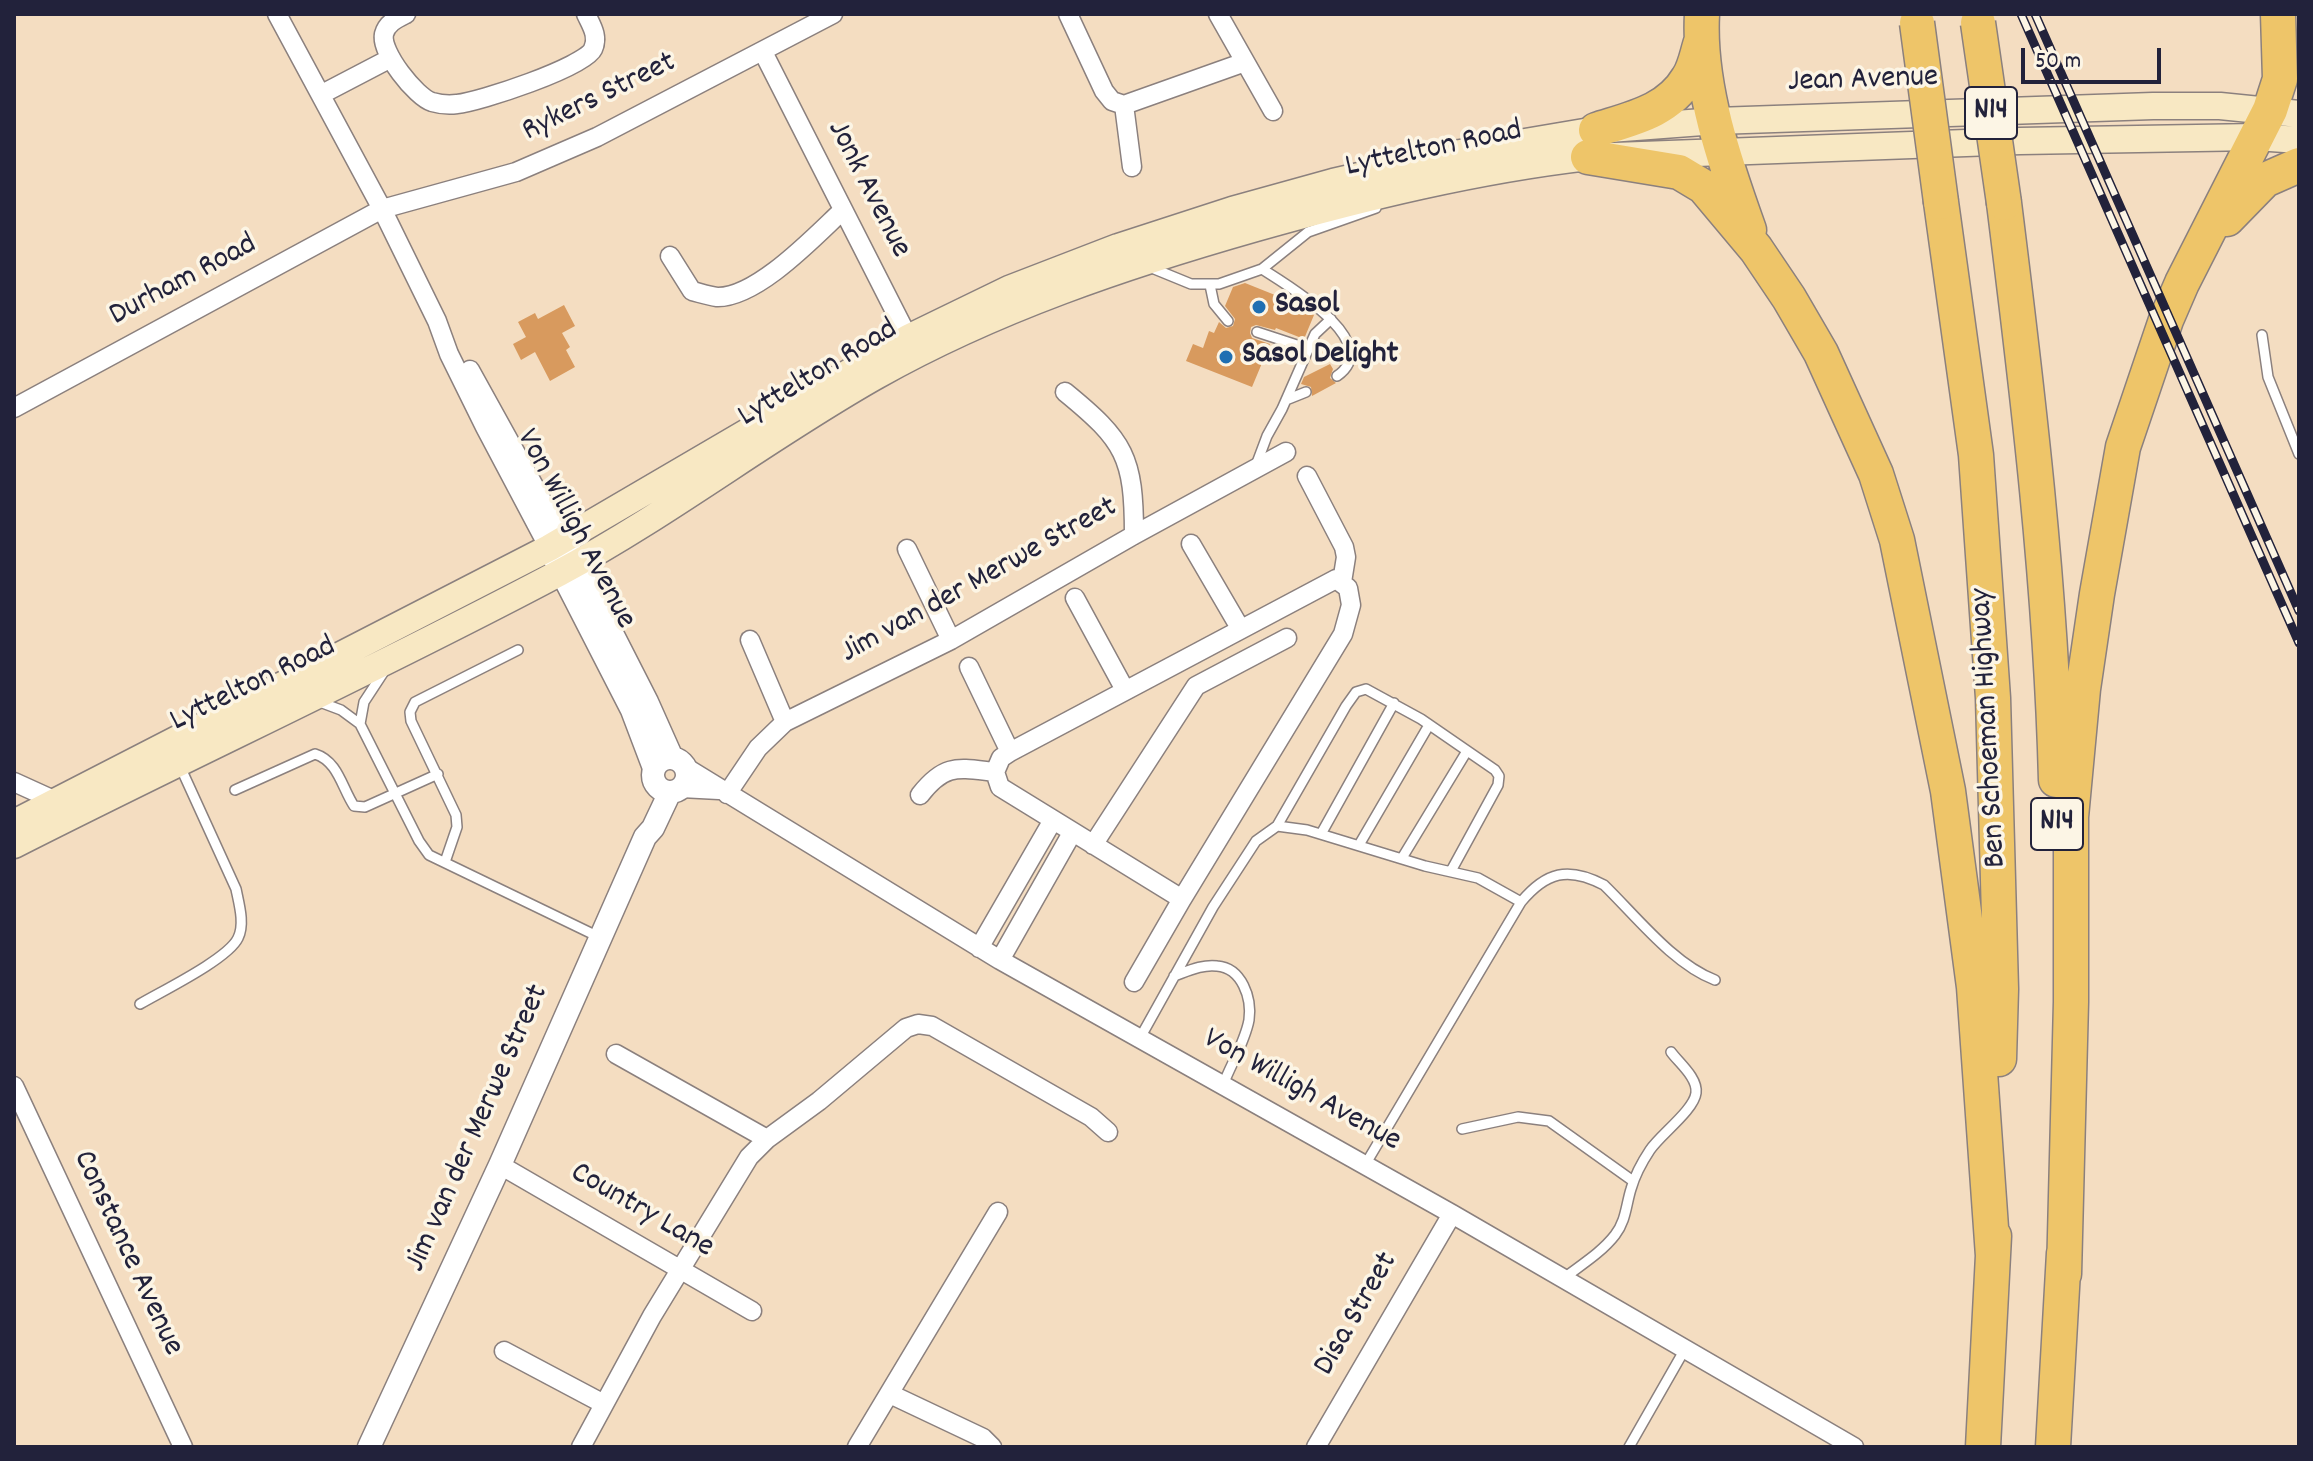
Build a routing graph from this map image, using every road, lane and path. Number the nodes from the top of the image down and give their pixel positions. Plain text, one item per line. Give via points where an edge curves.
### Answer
1 (277, 14) edge
2 (406, 14) edge
3 (586, 14) edge
4 (833, 14) edge
5 (1068, 14) edge
6 (1218, 14) edge
7 (2278, 14) edge
8 (2286, 14) edge
9 (1916, 18) edge
10 (1977, 18) edge
11 (1701, 28) edge
12 (2299, 51) edge
13 (763, 52) junction
14 (391, 58) junction
15 (1245, 62) junction
16 (322, 94) junction
17 (1124, 105) junction
18 (1273, 111) dead end
19 (2275, 120) edge
20 (1720, 136) junction
21 (2299, 140) edge
22 (1592, 143) junction
23 (2299, 165) edge
24 (1132, 167) dead end
25 (1435, 183) junction
26 (382, 209) junction
27 (843, 210) junction
28 (1756, 249) junction
29 (2199, 254) junction
30 (670, 256) dead end
31 (1139, 263) junction
32 (1262, 269) junction
33 (1210, 285) junction
34 (1331, 319) junction
35 (1228, 321) dead end
36 (1257, 332) dead end
37 (2262, 335) dead end
38 (912, 346) junction
39 (1309, 349) junction
40 (1337, 376) dead end
41 (1065, 392) dead end
42 (1306, 392) dead end
43 (1286, 400) junction
44 (14, 408) edge
45 (1286, 452) dead end
46 (2299, 454) edge
47 (1255, 469) junction
48 (1307, 476) dead end
49 (1134, 535) junction
50 (1191, 544) dead end
51 (907, 549) dead end
52 (563, 555) junction
53 (1342, 582) junction
54 (1075, 598) dead end
55 (1240, 628) junction
56 (1287, 638) dead end
57 (750, 640) dead end
58 (951, 640) junction
59 (518, 650) dead end
60 (398, 653) junction
61 (969, 667) dead end
62 (1125, 690) junction
63 (307, 698) junction
64 (1394, 703) junction
65 (785, 722) junction
66 (360, 724) junction
67 (1429, 725) junction
68 (1467, 751) junction
69 (1010, 752) junction
70 (178, 761) junction
71 (995, 772) junction
72 (438, 774) junction
73 (669, 776) junction
74 (14, 782) edge
75 (235, 790) dead end
76 (723, 792) junction
77 (395, 794) junction
78 (920, 795) dead end
79 (58, 802) junction
80 (1053, 820) junction
81 (14, 823) edge
82 (1277, 826) junction
83 (1072, 833) junction
84 (1321, 834) junction
85 (14, 845) edge
86 (1093, 845) junction
87 (1359, 845) junction
88 (1402, 858) junction
89 (445, 862) junction
90 (1451, 871) junction
91 (1182, 899) junction
92 (1521, 902) junction
93 (601, 938) junction
94 (979, 948) junction
95 (1000, 960) junction
96 (1174, 976) junction
97 (1715, 980) dead end
98 (1134, 982) dead end
99 (140, 1004) dead end
100 (1140, 1038) junction
101 (1671, 1052) dead end
102 (616, 1054) dead end
103 (1223, 1085) junction
104 (14, 1086) edge
105 (19, 1108) edge
106 (1462, 1129) dead end
107 (1108, 1132) dead end
108 (767, 1139) junction
109 (500, 1165) junction
110 (1365, 1165) junction
111 (1633, 1181) junction
112 (998, 1212) dead end
113 (1452, 1214) junction
114 (1993, 1256) junction
115 (681, 1268) junction
116 (2064, 1274) junction
117 (1564, 1278) junction
118 (752, 1311) dead end
119 (1685, 1349) junction
120 (504, 1351) dead end
121 (890, 1394) junction
122 (602, 1403) junction
123 (1850, 1446) edge
124 (183, 1447) edge
125 (369, 1447) edge
126 (581, 1447) edge
127 (857, 1447) edge
128 (992, 1447) edge
129 (1316, 1447) edge
130 (1629, 1447) edge
131 (1983, 1447) edge
132 (2053, 1447) edge

1 - 16 street, Von Willigh Avenue
2 - 14 street via 384,32
3 - 14 street via 594,31 592,52 486,99 433,102 413,90
4 - 13 street, Rykers Street
5 - 17 street via 1104,91
6 - 15 street
7 - 19 highway
8 - 12 highway
9 - 114 highway, Ben Schoeman Highway / N14, bridge via 1976,455 1993,698 2001,989
10 - 116 highway, Ben Schoeman Highway / N14, bridge via 2036,467 2054,707
11 - 20 highway
11 - 22 highway via 1690,77 1664,104
13 - 26 street, Rykers Street via 516,172
13 - 27 street, Jonk Avenue
14 - 16 street
15 - 17 street
15 - 18 street
16 - 26 street, Von Willigh Avenue
17 - 24 street
19 - 20 main road, Jean Avenue via 2036,140
19 - 21 main road, Jean Avenue
19 - 29 highway
20 - 22 main road, Lyttelton Road
20 - 28 highway
22 - 25 main road, Lyttelton Road via 1550,161
22 - 28 highway via 1679,172 1704,187
22 - 38 main road, Lyttelton Road via 1460,153 1232,210 1009,289
23 - 29 highway via 2265,180
25 - 31 main road, Lyttelton Road via 1312,212
25 - 32 lane via 1308,232
26 - 44 street, Durham Road
26 - 52 street, Von Willigh Avenue via 485,427
27 - 30 street via 787,263 748,288 719,297 692,291
27 - 38 street, Jonk Avenue
28 - 114 highway via 1821,353 1876,474 1897,540 1948,791 1972,972
29 - 116 highway via 2166,320 2123,447 2083,689 2071,817
31 - 33 lane via 1191,284
31 - 38 main road, Lyttelton Road
32 - 33 lane
32 - 34 lane
33 - 35 lane via 1218,313
34 - 39 lane via 1319,328
34 - 40 lane via 1350,353
36 - 39 lane
37 - 46 lane via 2268,377
38 - 52 main road, Lyttelton Road
39 - 43 lane
41 - 49 street via 1119,445 1133,485
42 - 43 lane
43 - 47 lane
45 - 47 street, Jim van der Merwe Street
47 - 49 street, Jim van der Merwe Street
48 - 53 street via 1344,547
49 - 58 street, Jim van der Merwe Street
50 - 55 street
51 - 58 street
52 - 60 main road, Lyttelton Road
52 - 73 street, Von Willigh Avenue via 632,710
52 - 79 main road, Lyttelton Road
53 - 55 street via 1326,582
53 - 91 street via 1351,605 1343,634
54 - 62 street
55 - 62 street
56 - 86 street via 1196,686
57 - 65 street
58 - 65 street, Jim van der Merwe Street
59 - 72 lane via 415,702 411,721
60 - 63 main road, Lyttelton Road
60 - 66 lane via 371,688
61 - 69 street
62 - 69 street
63 - 66 lane via 341,710
63 - 70 main road, Lyttelton Road
64 - 67 lane
64 - 82 lane via 1366,689 1356,692
64 - 84 lane
65 - 76 street, Jim van der Merwe Street
66 - 77 lane
67 - 68 lane
67 - 87 lane
68 - 88 lane
68 - 90 lane via 1495,770 1498,785
69 - 71 street
70 - 85 main road, Lyttelton Road
70 - 99 lane via 236,889 239,937 226,953
71 - 78 street via 954,768 933,778
71 - 80 street via 1000,787
72 - 77 lane
72 - 89 lane via 457,827
73 - 76 street, Von Willigh Avenue via 713,782
73 - 93 street, Jim van der Merwe Street via 646,818 645,837
74 - 79 street
75 - 77 lane via 315,754 332,763 354,806 365,807
76 - 94 street, Von Willigh Avenue
77 - 89 lane via 429,855
79 - 81 main road, Lyttelton Road
80 - 83 street
80 - 94 street
82 - 84 lane
82 - 96 lane via 1256,841
83 - 86 street
83 - 95 street
84 - 87 lane
86 - 91 street
87 - 88 lane
88 - 90 lane
89 - 93 lane
90 - 92 lane via 1478,878
91 - 98 street
92 - 97 lane via 1550,877 1591,878 1696,973
92 - 110 lane
93 - 109 street, Jim van der Merwe Street
94 - 95 street, Von Willigh Avenue
95 - 100 street, Von Willigh Avenue
96 - 100 lane
96 - 103 lane via 1221,965 1247,990 1249,1017
100 - 103 street, Von Willigh Avenue
101 - 111 lane via 1694,1081 1696,1094 1651,1148
102 - 108 street
103 - 110 street, Von Willigh Avenue
104 - 105 street, Constance Avenue
105 - 124 street, Constance Avenue
106 - 111 lane via 1518,1117 1549,1121
107 - 108 street via 947,1034 918,1024 891,1038
108 - 115 street via 738,1173
109 - 115 street, Country Lane
109 - 125 street, Jim van der Merwe Street
110 - 113 street, Von Willigh Avenue
111 - 117 lane via 1618,1231
112 - 121 street
113 - 117 street, Von Willigh Avenue
113 - 129 street, Disa Street
114 - 131 highway, Ben Schoeman Highway / N14
115 - 118 street, Country Lane
115 - 122 street
116 - 132 highway, Ben Schoeman Highway / N14
117 - 119 street, Von Willigh Avenue
119 - 123 street, Von Willigh Avenue
119 - 130 lane
120 - 122 street
121 - 127 street
121 - 128 street
122 - 126 street

